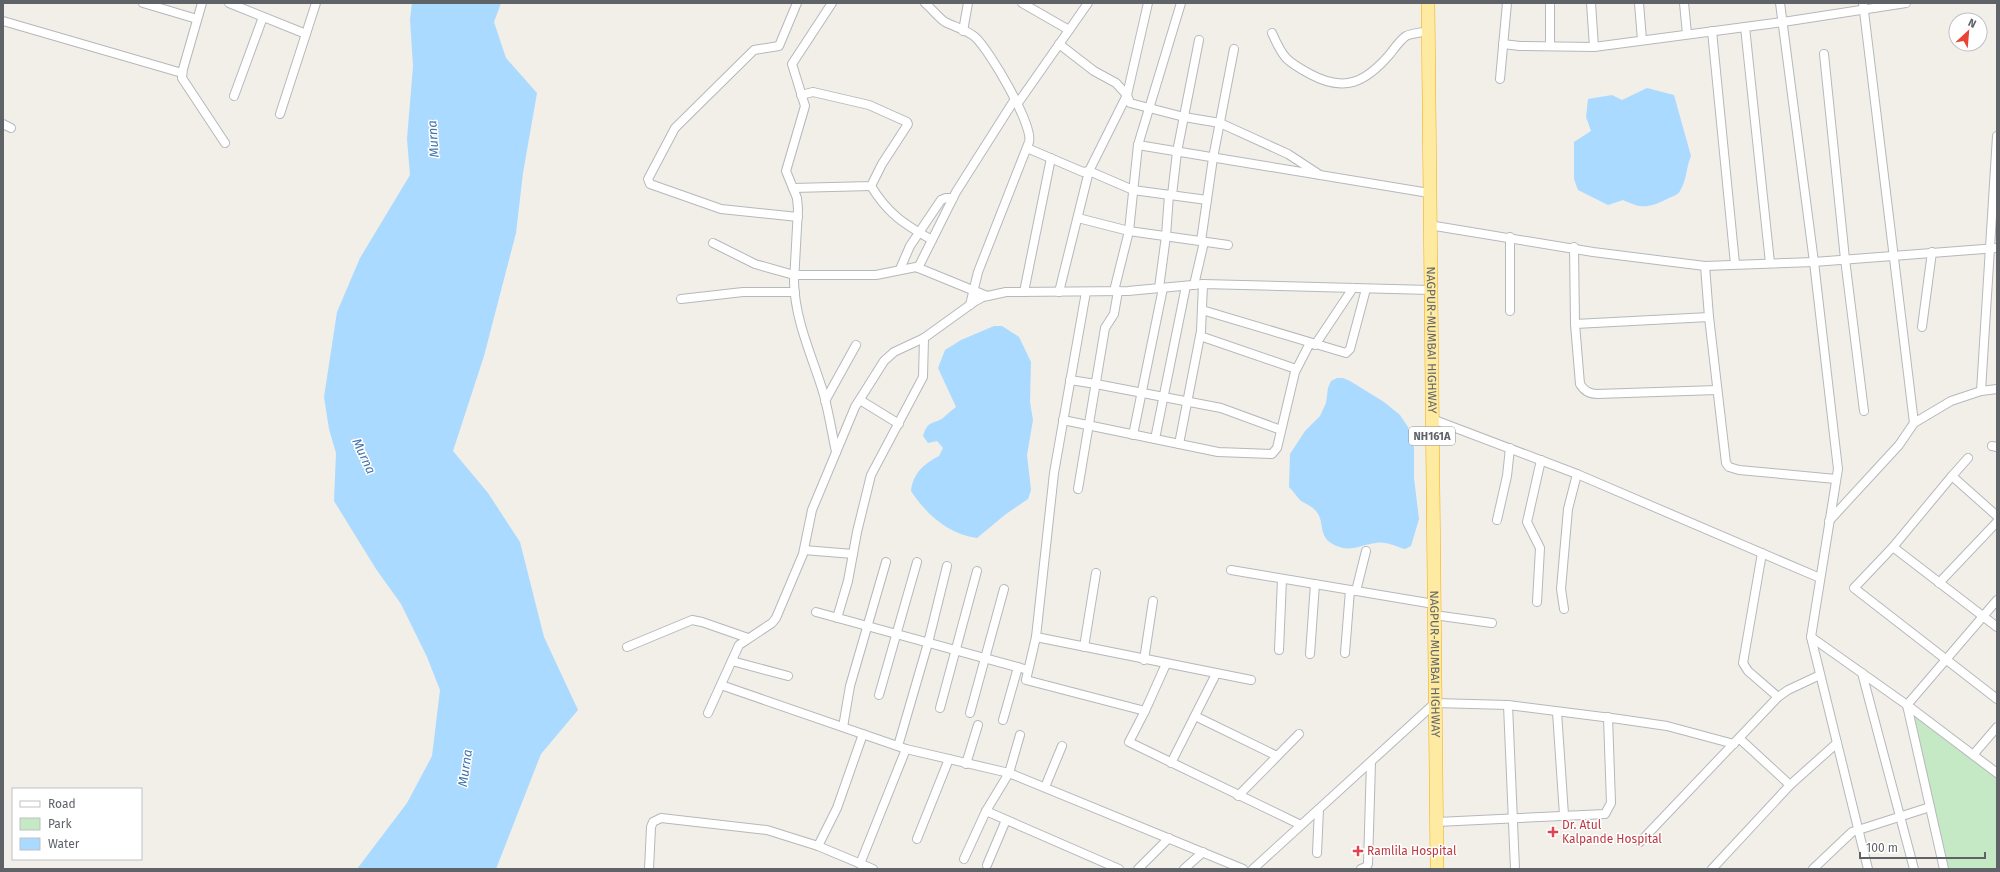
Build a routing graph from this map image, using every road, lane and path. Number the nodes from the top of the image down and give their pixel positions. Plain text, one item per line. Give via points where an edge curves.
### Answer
1 (143, 3) edge
2 (202, 3) edge
3 (229, 3) edge
4 (316, 3) edge
5 (797, 3) edge
6 (832, 3) edge
7 (925, 3) edge
8 (968, 3) edge
9 (1022, 3) edge
10 (1088, 3) edge
11 (1148, 3) edge
12 (1181, 3) edge
13 (1428, 3) edge
14 (1507, 3) edge
15 (1550, 3) edge
16 (1591, 3) edge
17 (1639, 3) edge
18 (1684, 3) edge
19 (1780, 3) edge
20 (1906, 3) edge
21 (1864, 6) edge
22 (263, 17) junction
23 (197, 19) junction
24 (3, 21) edge
25 (1783, 22) junction
26 (1745, 27) junction
27 (1069, 30) junction
28 (963, 31) junction
29 (1427, 31) junction
30 (1712, 31) junction
31 (1272, 33) dead end
32 (306, 34) junction
33 (1687, 34) junction
34 (1199, 40) dead end
35 (1642, 40) junction
36 (1059, 44) junction
37 (1503, 44) junction
38 (1550, 46) junction
39 (1594, 47) junction
40 (1234, 49) dead end
41 (1824, 54) dead end
42 (182, 73) junction
43 (1500, 79) dead end
44 (801, 95) junction
45 (1127, 95) junction
46 (234, 96) dead end
47 (1016, 101) junction
48 (1149, 109) junction
49 (280, 114) dead end
50 (1184, 117) junction
51 (1220, 123) junction
52 (3, 124) edge
53 (11, 128) dead end
54 (1997, 136) edge
55 (225, 144) dead end
56 (1138, 146) junction
57 (1027, 148) junction
58 (1177, 152) junction
59 (1051, 158) junction
60 (1214, 158) junction
61 (1089, 171) junction
62 (1320, 175) junction
63 (871, 186) junction
64 (793, 188) junction
65 (1133, 190) junction
66 (1429, 193) junction
67 (1170, 195) junction
68 (953, 198) junction
69 (1207, 200) junction
70 (798, 217) junction
71 (1078, 218) junction
72 (1429, 225) junction
73 (1129, 231) junction
74 (919, 233) junction
75 (1166, 236) junction
76 (1510, 237) junction
77 (932, 240) junction
78 (1202, 242) junction
79 (713, 243) dead end
80 (1228, 245) dead end
81 (1574, 247) junction
82 (1994, 248) edge
83 (1932, 252) junction
84 (1893, 256) junction
85 (1845, 259) junction
86 (1814, 262) junction
87 (1770, 263) junction
88 (1736, 264) junction
89 (1705, 266) junction
90 (918, 268) junction
91 (900, 269) junction
92 (794, 275) junction
93 (1203, 284) junction
94 (1190, 285) junction
95 (1161, 288) junction
96 (1353, 288) junction
97 (1366, 288) junction
98 (973, 290) junction
99 (1430, 290) junction
100 (1116, 291) junction
101 (795, 292) junction
102 (1024, 292) junction
103 (1059, 292) junction
104 (1086, 292) junction
105 (987, 296) junction
106 (681, 299) dead end
107 (970, 305) junction
108 (1202, 310) junction
109 (1510, 311) dead end
110 (1709, 317) junction
111 (1575, 324) junction
112 (1922, 327) dead end
113 (1200, 336) junction
114 (924, 338) junction
115 (1313, 344) junction
116 (856, 345) dead end
117 (1296, 369) junction
118 (1070, 380) junction
119 (1096, 384) junction
120 (1997, 389) edge
121 (1717, 390) junction
122 (1981, 390) junction
123 (1141, 392) junction
124 (1164, 397) junction
125 (860, 400) junction
126 (825, 401) junction
127 (1187, 402) junction
128 (1864, 411) dead end
129 (1432, 419) junction
130 (1063, 420) junction
131 (1914, 423) junction
132 (899, 424) junction
133 (1088, 426) junction
134 (1281, 430) junction
135 (1133, 435) junction
136 (1155, 440) junction
137 (1179, 444) junction
138 (1510, 448) junction
139 (836, 452) junction
140 (1968, 458) dead end
141 (1541, 460) junction
142 (1577, 474) junction
143 (1952, 476) junction
144 (1836, 479) junction
145 (1078, 489) dead end
146 (1997, 516) edge
147 (1497, 520) dead end
148 (1829, 522) junction
149 (1997, 522) edge
150 (1893, 547) junction
151 (804, 550) junction
152 (1366, 551) dead end
153 (1762, 553) junction
154 (853, 554) junction
155 (886, 562) dead end
156 (917, 562) dead end
157 (947, 566) dead end
158 (1231, 570) dead end
159 (978, 572) dead end
160 (1096, 573) dead end
161 (1820, 578) junction
162 (1282, 579) junction
163 (1939, 583) junction
164 (1316, 584) junction
165 (1004, 589) dead end
166 (1353, 590) junction
167 (1997, 600) edge
168 (1153, 601) dead end
169 (1537, 602) dead end
170 (1434, 609) junction
171 (1564, 609) dead end
172 (816, 612) dead end
173 (1983, 616) junction
174 (837, 618) junction
175 (1492, 623) dead end
176 (868, 626) junction
177 (1997, 627) edge
178 (897, 634) junction
179 (1811, 636) junction
180 (1036, 637) junction
181 (748, 638) junction
182 (928, 643) junction
183 (627, 647) dead end
184 (1084, 647) junction
185 (1278, 650) dead end
186 (956, 651) junction
187 (1310, 654) dead end
188 (1345, 654) dead end
189 (1945, 658) junction
190 (985, 659) junction
191 (1144, 660) junction
192 (732, 661) junction
193 (1166, 664) junction
194 (1018, 667) junction
195 (1028, 670) junction
196 (1862, 673) junction
197 (1216, 674) junction
198 (788, 676) dead end
199 (1820, 676) junction
200 (1251, 680) dead end
201 (721, 685) junction
202 (879, 695) dead end
203 (1778, 697) junction
204 (1997, 699) edge
205 (1435, 703) junction
206 (1508, 705) junction
207 (1907, 705) junction
208 (940, 708) dead end
209 (1145, 711) junction
210 (1557, 712) junction
211 (708, 713) dead end
212 (970, 713) dead end
213 (1195, 716) junction
214 (1608, 717) junction
215 (1003, 720) dead end
216 (978, 725) dead end
217 (843, 727) junction
218 (1997, 727) edge
219 (863, 734) junction
220 (1299, 734) dead end
221 (1020, 735) dead end
222 (1737, 742) junction
223 (1837, 743) junction
224 (1062, 746) dead end
225 (902, 747) junction
226 (1973, 755) junction
227 (1277, 756) junction
228 (949, 759) junction
229 (1371, 762) junction
230 (1171, 763) junction
231 (966, 764) junction
232 (1009, 773) junction
233 (1997, 773) edge
234 (1790, 785) junction
235 (1045, 787) junction
236 (1238, 796) junction
237 (1930, 807) junction
238 (1318, 809) junction
239 (986, 811) junction
240 (1564, 816) junction
241 (1900, 816) junction
242 (1514, 819) junction
243 (1006, 820) junction
244 (1437, 822) junction
245 (1301, 825) junction
246 (1858, 828) junction
247 (917, 838) dead end
248 (1169, 838) junction
249 (1640, 842) dead end
250 (818, 846) junction
251 (1203, 852) junction
252 (1317, 853) dead end
253 (964, 859) dead end
254 (860, 864) junction
255 (987, 865) dead end
256 (648, 869) edge
257 (873, 869) edge
258 (1119, 869) edge
259 (1138, 869) edge
260 (1184, 869) edge
261 (1243, 869) edge
262 (1253, 869) edge
263 (1361, 869) edge
264 (1437, 869) edge
265 (1515, 869) edge
266 (1712, 869) edge
267 (1813, 869) edge
268 (1868, 869) edge
269 (1914, 869) edge
270 (1944, 869) edge

1 - 23 street
2 - 23 street
3 - 22 street
4 - 32 street
5 - 70 street via 779,46 754,50 675,128 648,179 650,184 716,208
6 - 44 street via 816,30 792,61
7 - 28 street via 942,20
8 - 28 street
9 - 27 street
10 - 27 street
11 - 45 street
12 - 48 street
13 - 29 highway, NAGPUR-MUMBAI HIGHWAY / NH161A
14 - 37 street
15 - 38 street
16 - 39 street
17 - 35 street
18 - 33 street
19 - 25 street
20 - 21 street
21 - 25 street
21 - 84 street
22 - 32 street
22 - 46 street
23 - 42 street
24 - 42 street
25 - 26 street
25 - 86 street
26 - 30 street
26 - 87 street
27 - 36 street
28 - 47 street via 974,36 981,44
29 - 31 street via 1406,36 1374,72 1346,84 1336,84 1316,77 1288,61 1281,54
29 - 66 highway, NAGPUR-MUMBAI HIGHWAY / NH161A
30 - 33 street
30 - 88 street
32 - 49 street
33 - 35 street
34 - 50 street
35 - 39 street
36 - 45 street via 1094,71 1116,83
36 - 47 street
37 - 38 street
37 - 43 street
38 - 39 street
40 - 51 street
41 - 85 street
42 - 55 street via 182,78
44 - 63 street via 814,92 869,105 907,122 908,127 882,164
44 - 64 street via 805,108 786,171
45 - 48 street via 1130,103
45 - 61 street
47 - 57 street via 1030,131
47 - 68 street
48 - 50 street
48 - 56 street
50 - 51 street
50 - 58 street
51 - 60 street
51 - 62 street via 1288,154
52 - 53 street
54 - 82 street
56 - 58 street
56 - 65 street
57 - 59 street
57 - 98 street
58 - 60 street
58 - 67 street
59 - 61 street via 1083,172
59 - 102 street
60 - 62 street
60 - 69 street
61 - 65 street
61 - 71 street
62 - 66 street
63 - 64 street
63 - 74 street via 882,204
64 - 70 street via 797,198
65 - 67 street
65 - 73 street
66 - 72 highway, NAGPUR-MUMBAI HIGHWAY / NH161A
67 - 69 street
67 - 75 street
68 - 74 street via 941,200
68 - 77 street
69 - 78 street
70 - 92 street
71 - 73 street
71 - 103 street
72 - 76 street
72 - 99 highway, NAGPUR-MUMBAI HIGHWAY / NH161A
73 - 75 street
73 - 100 street
74 - 77 street
74 - 91 street via 908,248
75 - 78 street
75 - 95 street
76 - 81 street
76 - 109 street
77 - 90 street
78 - 80 street
78 - 94 street
79 - 92 street via 755,264
81 - 89 street via 1592,252
81 - 111 street
82 - 83 street
82 - 122 street
83 - 84 street
83 - 112 street
84 - 85 street
84 - 131 street
85 - 86 street
85 - 128 street
86 - 87 street
86 - 144 street via 1838,469
87 - 88 street
88 - 89 street
89 - 110 street
90 - 91 street
90 - 98 street
91 - 92 street via 876,275
92 - 101 street
93 - 94 street
93 - 96 street
93 - 108 street
94 - 95 street
94 - 124 street
95 - 100 street
95 - 123 street
96 - 97 street
96 - 115 street
97 - 99 street
97 - 115 street via 1349,351 1344,353
98 - 105 street
98 - 107 street
99 - 129 highway, NAGPUR-MUMBAI HIGHWAY / NH161A
100 - 104 street
100 - 119 street via 1114,314 1105,328
101 - 106 street via 743,292
101 - 126 street via 803,335
102 - 103 street
102 - 105 street
103 - 104 street
104 - 118 street
105 - 107 street
107 - 114 street
108 - 113 street
108 - 115 street
110 - 111 street
110 - 121 street
111 - 121 street via 1580,384 1586,392 1597,394
113 - 117 street
113 - 127 street
114 - 125 street via 888,356
114 - 132 street via 923,377
115 - 117 street
116 - 126 street
117 - 134 street
118 - 119 street
118 - 130 street
119 - 123 street
119 - 133 street
120 - 122 street
121 - 144 street via 1726,463 1729,467
122 - 131 street via 1951,401
123 - 124 street
123 - 135 street
124 - 127 street
124 - 136 street
125 - 132 street
125 - 139 street
126 - 139 street
127 - 134 street via 1221,408
127 - 137 street
129 - 138 street
129 - 170 highway, NAGPUR-MUMBAI HIGHWAY / NH161A
130 - 133 street
130 - 180 street via 1054,473
131 - 148 street via 1899,444
132 - 154 street via 871,475
133 - 135 street
133 - 145 street
134 - 137 street via 1276,451 1272,454 1223,453
135 - 136 street
136 - 137 street
138 - 141 street
138 - 147 street via 1507,476
139 - 151 street via 812,510
140 - 143 street
141 - 142 street
141 - 169 street via 1527,522 1540,548
142 - 153 street
142 - 171 street via 1568,510 1561,589
143 - 146 street
143 - 150 street
144 - 148 street
148 - 161 street
149 - 163 street
150 - 163 street
150 - 189 street via 1854,588
151 - 154 street
151 - 181 street via 774,621
152 - 166 street
153 - 161 street
153 - 203 street via 1743,663 1748,671
154 - 174 street
155 - 176 street
156 - 178 street
157 - 182 street
158 - 162 street
159 - 186 street
160 - 184 street
161 - 179 street
162 - 164 street
162 - 185 street
163 - 173 street
164 - 166 street
164 - 187 street
165 - 190 street
166 - 170 street
166 - 188 street
167 - 173 street
168 - 191 street
170 - 175 street
170 - 205 highway, NAGPUR-MUMBAI HIGHWAY / NH161A
172 - 174 street
173 - 177 street
173 - 189 street
174 - 176 street
176 - 178 street
176 - 217 street via 850,686
178 - 182 street
178 - 202 street
179 - 196 street
179 - 199 street
180 - 184 street
180 - 195 street
181 - 183 street via 692,620
181 - 192 street via 739,645
182 - 186 street
182 - 225 street
184 - 191 street
186 - 190 street
186 - 208 street
189 - 204 street
189 - 207 street
190 - 194 street
190 - 212 street
191 - 193 street
192 - 198 street
192 - 201 street
193 - 197 street
193 - 209 street
194 - 195 street
194 - 215 street
195 - 209 street via 1026,680
196 - 207 street
196 - 241 street
197 - 200 street
197 - 213 street
199 - 203 street
199 - 223 street
201 - 211 street
201 - 217 street
203 - 222 street
205 - 206 street
205 - 229 street
205 - 244 highway, NAGPUR-MUMBAI HIGHWAY / NH161A
206 - 210 street
206 - 242 street via 1510,787
207 - 226 street
207 - 237 street
209 - 230 street via 1129,742
210 - 214 street
210 - 240 street
213 - 227 street
213 - 230 street
214 - 222 street via 1667,726
214 - 240 street via 1611,797 1609,808 1605,814
216 - 231 street
217 - 219 street
218 - 226 street
219 - 225 street
219 - 250 street via 837,808
220 - 227 street
221 - 232 street
222 - 234 street
222 - 249 street
223 - 234 street
223 - 246 street
224 - 235 street
225 - 228 street
225 - 254 street
226 - 233 street
227 - 236 street
228 - 231 street
228 - 247 street
229 - 238 street
229 - 263 street via 1368,864
230 - 236 street
231 - 232 street
232 - 235 street
232 - 239 street
234 - 266 street
235 - 248 street
236 - 245 street
237 - 241 street
237 - 270 street
238 - 245 street
238 - 252 street
239 - 243 street
239 - 253 street
240 - 242 street
241 - 246 street
241 - 269 street
242 - 244 street
242 - 265 street
243 - 255 street
243 - 258 street
244 - 264 highway, NAGPUR-MUMBAI HIGHWAY / NH161A
245 - 262 street
246 - 267 street via 1847,835
246 - 268 street
248 - 251 street
248 - 259 street
250 - 254 street
250 - 256 street via 767,830 660,818 653,822
251 - 260 street
251 - 261 street
254 - 257 street

